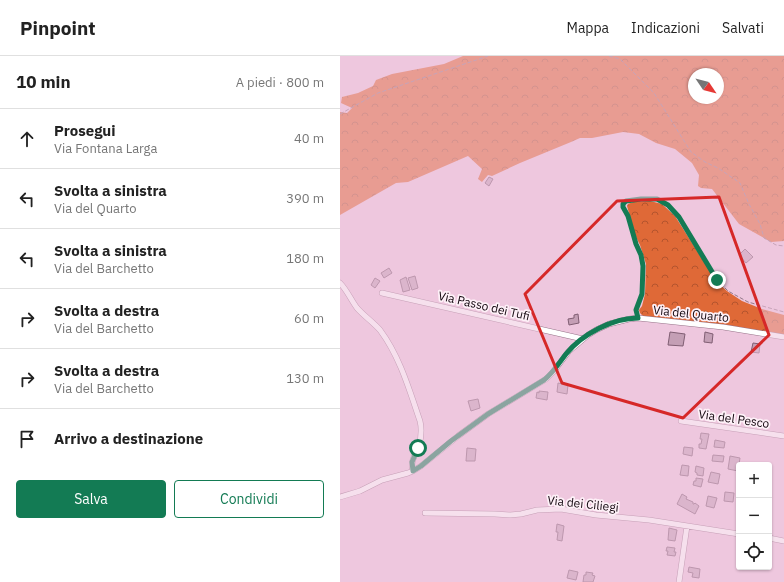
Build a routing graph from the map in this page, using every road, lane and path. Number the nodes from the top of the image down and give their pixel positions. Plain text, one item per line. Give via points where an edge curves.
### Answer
1 (488, 56) edge
2 (610, 56) edge
3 (340, 114) edge
4 (784, 246) edge
5 (340, 283) edge
6 (382, 293) dead end
7 (784, 312) edge
8 (638, 318) junction
9 (784, 337) edge
10 (583, 339) junction
11 (681, 422) dead end
12 (784, 436) edge
13 (413, 471) junction
14 (340, 497) edge
15 (425, 513) dead end
16 (687, 526) junction
17 (736, 534) edge
18 (772, 539) edge
19 (784, 541) edge
20 (679, 582) edge

1 - 3 path via 378,93
2 - 4 path via 620,59 654,93 691,152 740,183 764,238 776,245
5 - 13 street via 358,309 381,332 403,371 421,425 420,442 412,462
6 - 10 street, Via Passo dei Tufi
7 - 8 path via 748,302 728,291 717,280 679,217 668,205 657,199 641,199 626,201 623,204 643,266 642,294 636,310
8 - 9 street, Via del Quarto via 719,326
8 - 10 street, Via del Quarto via 609,324
10 - 13 street, Via del Quarto via 571,348 544,380 488,414
11 - 12 street, Via del Pesco
13 - 14 street, Via del Quarto
15 - 16 street, Via dei Ciliegi via 510,515 535,510 561,509
16 - 17 street, Via dei Ciliegi
16 - 20 street
18 - 19 street

